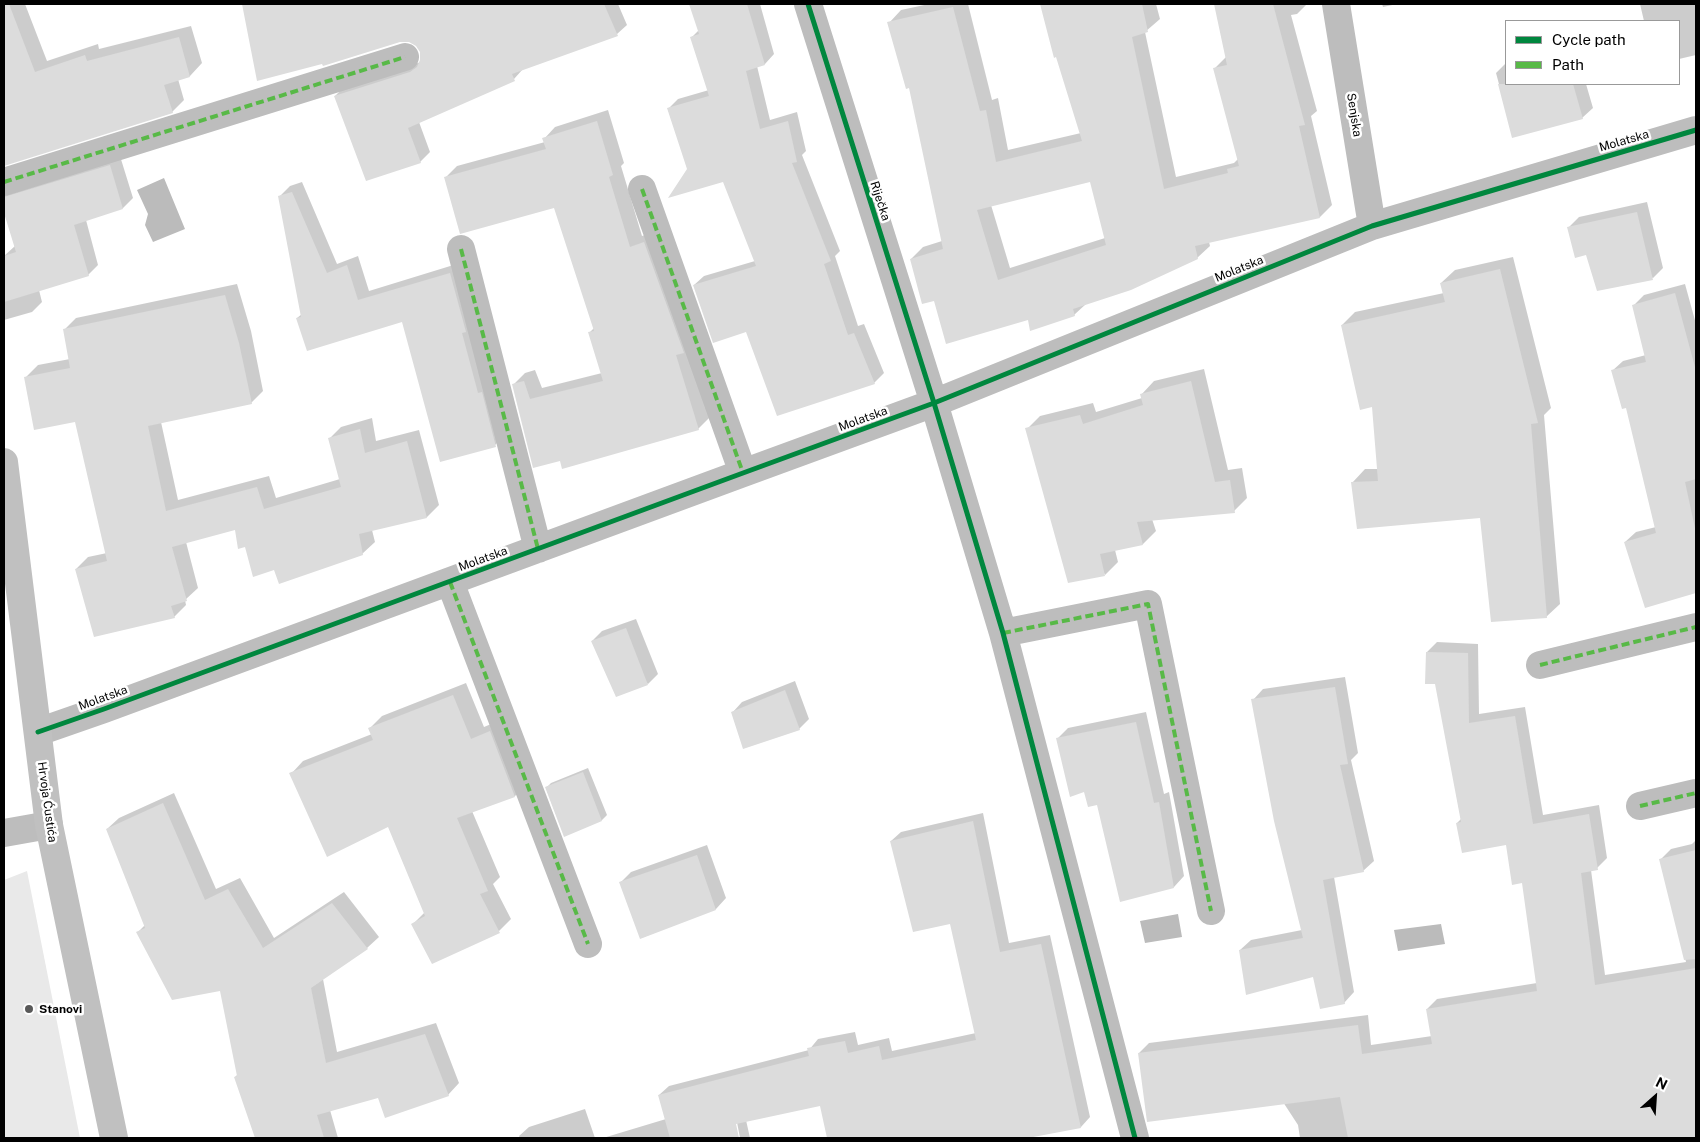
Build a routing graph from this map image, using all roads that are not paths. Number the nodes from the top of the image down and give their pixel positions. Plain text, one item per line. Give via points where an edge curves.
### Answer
1 (808, 4) edge
2 (1336, 4) edge
3 (405, 57) dead end
4 (1696, 130) edge
5 (4, 182) edge
6 (642, 189) dead end
7 (1372, 226) junction
8 (461, 249) dead end
9 (934, 403) junction
10 (4, 462) edge
11 (743, 473) junction
12 (538, 549) junction
13 (450, 582) junction
14 (1696, 627) edge
15 (1003, 633) junction
16 (1540, 665) dead end
17 (38, 732) junction
18 (1696, 793) edge
19 (1640, 806) dead end
20 (49, 825) junction
21 (4, 833) edge
22 (1211, 911) dead end
23 (588, 944) dead end
24 (114, 1138) edge
25 (1134, 1138) edge

1 - 9 street, Riječka
2 - 7 street, Senjska
3 - 5 street
4 - 7 street, Molatska
6 - 11 street
7 - 9 street, Molatska
8 - 12 street
9 - 11 street, Molatska
9 - 15 street, Riječka
10 - 17 main road, Hrvoja Ćustića
11 - 12 street, Molatska
12 - 13 street, Molatska
13 - 17 street, Molatska
13 - 23 street
14 - 16 street
15 - 22 street via 1148,604
15 - 25 street, Riječka
17 - 20 main road, Hrvoja Ćustića
18 - 19 street
20 - 21 street
20 - 24 main road, Hrvoja Ćustića

